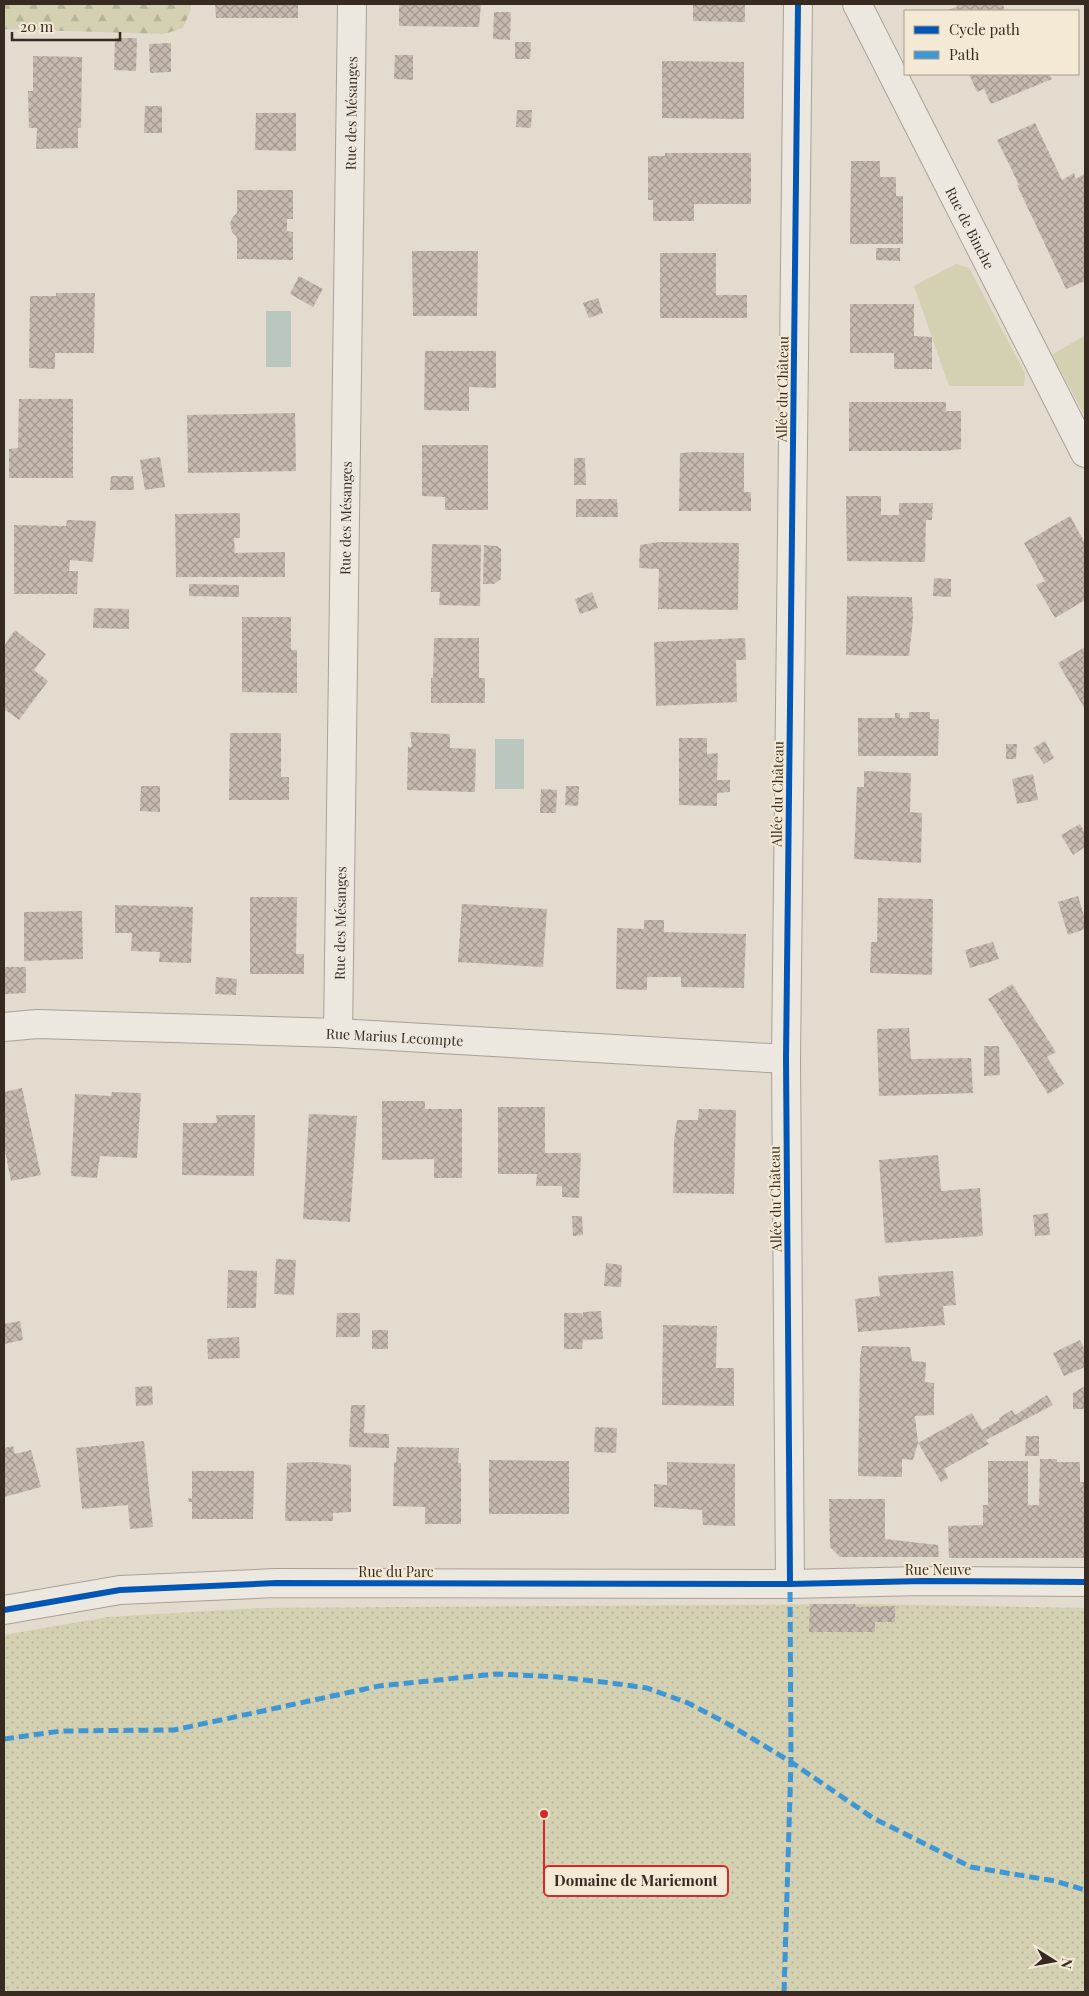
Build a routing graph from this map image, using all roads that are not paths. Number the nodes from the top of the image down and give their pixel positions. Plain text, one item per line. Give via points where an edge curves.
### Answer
1 (352, 4) edge
2 (798, 4) edge
3 (857, 4) edge
4 (1085, 453) edge
5 (4, 1027) edge
6 (338, 1033) junction
7 (786, 1059) junction
8 (1085, 1582) edge
9 (790, 1584) junction
10 (4, 1610) edge

1 - 6 street, Rue des Mésanges
2 - 7 street, Allée du Château
3 - 4 street, Rue de Binche
5 - 6 street, Rue Marius Lecompte via 37,1024
6 - 7 street, Rue Marius Lecompte
7 - 9 street, Allée du Château
8 - 9 street, Rue Neuve
9 - 10 street, Rue du Parc via 276,1583 120,1590

